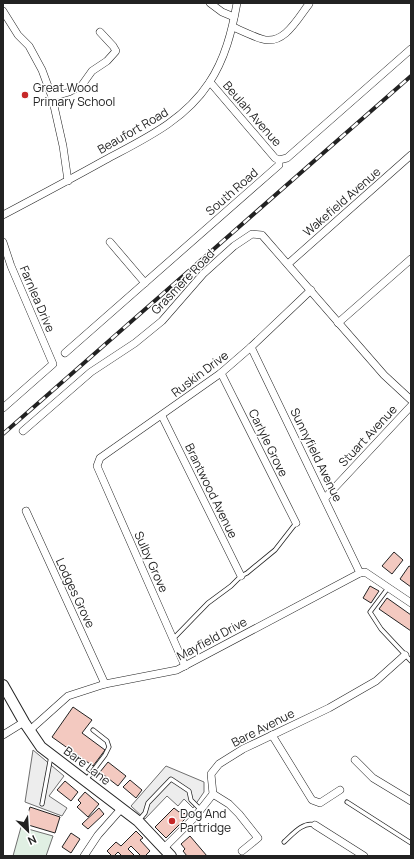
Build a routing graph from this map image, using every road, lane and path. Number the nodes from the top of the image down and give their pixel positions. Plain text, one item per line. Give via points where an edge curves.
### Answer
1 (210, 3) edge
2 (237, 3) edge
3 (309, 4) edge
4 (3, 11) edge
5 (234, 17) junction
6 (233, 27) junction
7 (100, 32) dead end
8 (411, 49) edge
9 (210, 82) junction
10 (52, 97) junction
11 (411, 155) edge
12 (279, 160) junction
13 (68, 181) junction
14 (3, 215) edge
15 (3, 242) edge
16 (110, 242) dead end
17 (411, 259) edge
18 (288, 264) junction
19 (146, 283) junction
20 (311, 290) junction
21 (338, 323) junction
22 (251, 347) junction
23 (65, 353) dead end
24 (221, 373) junction
25 (411, 400) edge
26 (411, 406) edge
27 (3, 408) edge
28 (162, 416) junction
29 (23, 431) dead end
30 (97, 466) joint
31 (325, 498) junction
32 (26, 511) dead end
33 (296, 523) joint
34 (360, 573) junction
35 (241, 576) junction
36 (388, 588) junction
37 (411, 603) edge
38 (173, 639) junction
39 (409, 657) edge
40 (185, 666) junction
41 (3, 684) edge
42 (105, 684) junction
43 (27, 726) junction
44 (93, 730) dead end
45 (272, 735) junction
46 (3, 736) edge
47 (51, 755) junction
48 (356, 760) dead end
49 (85, 781) junction
50 (340, 790) dead end
51 (213, 794) junction
52 (411, 801) edge
53 (347, 802) dead end
54 (42, 804) dead end
55 (121, 809) junction
56 (201, 810) junction
57 (138, 822) junction
58 (315, 825) joint
59 (284, 842) dead end
60 (411, 843) edge
61 (164, 848) junction
62 (242, 851) dead end
63 (84, 856) edge
64 (171, 856) edge
65 (364, 856) edge

1 - 5 street
2 - 5 street, Beaufort Road
3 - 6 street via 286,33 278,39 264,40
4 - 10 street via 18,35 29,46
5 - 6 street, Beaufort Road
6 - 9 street, Beaufort Road via 224,55
7 - 10 street via 116,51 92,71 82,85
8 - 12 street, South Road via 287,158
9 - 12 street, Beulah Avenue
9 - 13 street, Beaufort Road via 178,118
10 - 13 street
11 - 18 street, Wakefield Avenue
12 - 19 street, South Road via 279,165
13 - 14 street, Beaufort Road
15 - 27 street, Farnlea Drive via 53,364
16 - 19 street
17 - 21 street
18 - 20 street, Grasmere Road
18 - 29 street, Grasmere Road via 262,235 252,234 234,246 203,274 162,321 135,343 90,372
19 - 23 street, South Road
20 - 21 street, Grasmere Road
20 - 22 street, Ruskin Drive
21 - 25 street, Grasmere Road via 384,375
22 - 24 street, Ruskin Drive
22 - 31 street, Sunnyfield Avenue
24 - 28 street, Ruskin Drive
24 - 33 street, Carlyle Grove
26 - 31 street, Stuart Avenue
28 - 30 street, Ruskin Drive via 100,458
28 - 35 street, Brantwood Avenue
30 - 38 street, Sulby Grove
31 - 34 street, Sunnyfield Avenue
32 - 42 street, Lodges Grove
33 - 35 lane via 275,550
34 - 36 street via 365,572
34 - 40 street, Mayfield Drive
35 - 38 lane
36 - 37 street
36 - 39 lane via 370,612 381,629
38 - 40 street, Sulby Grove
39 - 45 street, Bare Avenue via 376,681 329,708
40 - 42 street, Mayfield Drive via 177,670
41 - 43 main road, Bare Lane
42 - 43 street, Mayfield Drive via 68,696
43 - 46 street, Mayfield Drive
43 - 47 main road, Bare Lane via 41,747
44 - 49 lane via 107,741 109,747
45 - 50 street via 312,800 320,803
45 - 51 street, Bare Avenue via 219,764 211,774
47 - 49 main road, Bare Lane
47 - 54 lane
48 - 52 street via 373,778
49 - 55 main road, Bare Lane
51 - 56 street
51 - 62 street via 229,804 258,838
53 - 60 lane
55 - 57 main road, Bare Lane
55 - 63 street
56 - 57 lane via 191,800 189,791 171,778 148,803 145,813
56 - 61 street
57 - 61 main road, Bare Lane
58 - 59 lane via 309,823 303,826
58 - 65 street
61 - 64 main road, Bare Lane

